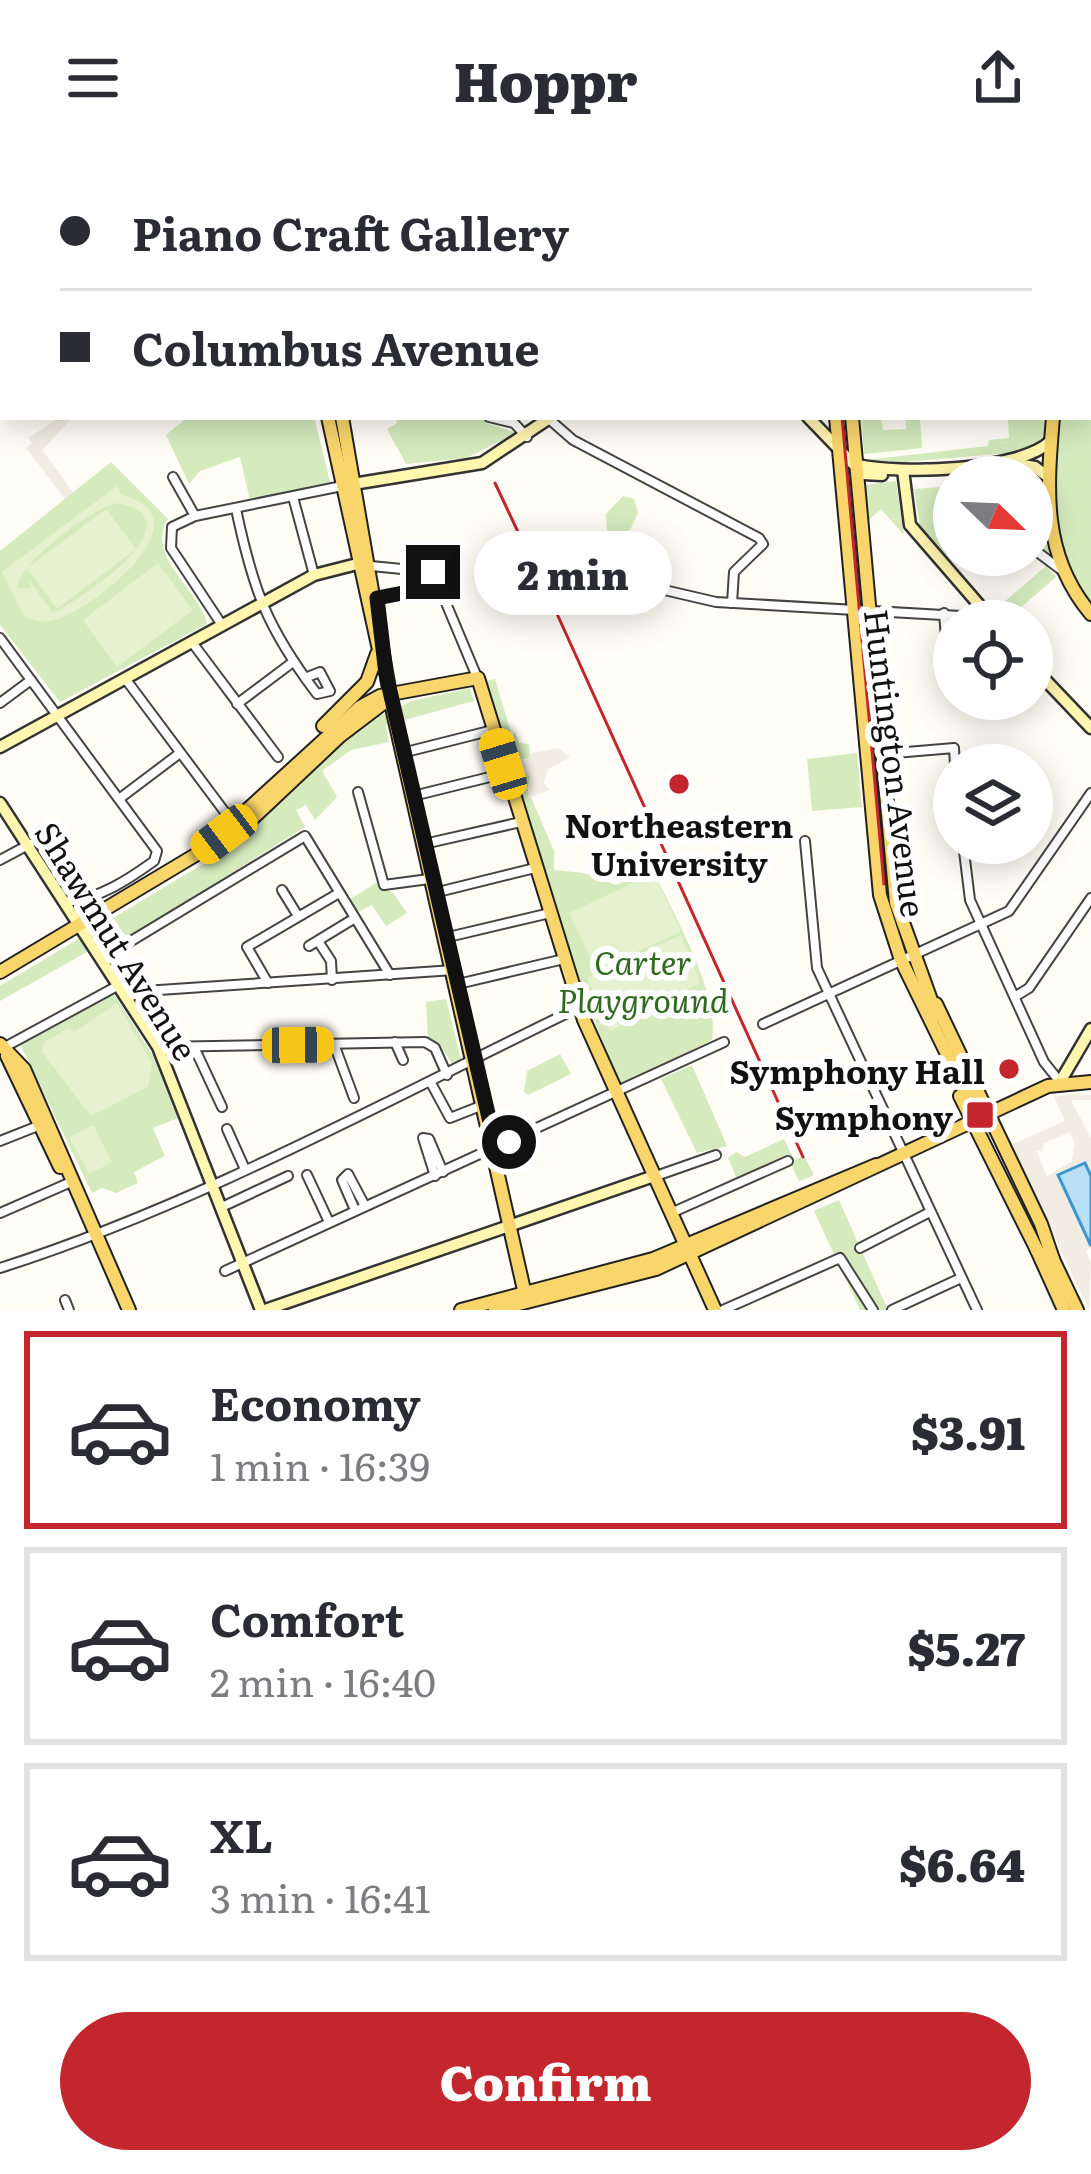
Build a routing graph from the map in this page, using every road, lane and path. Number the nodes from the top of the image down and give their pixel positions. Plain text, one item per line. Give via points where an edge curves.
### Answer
1 (329, 420) edge
2 (342, 420) edge
3 (502, 420) edge
4 (547, 420) edge
5 (553, 420) edge
6 (811, 420) edge
7 (836, 420) edge
8 (852, 420) edge
9 (1054, 420) edge
10 (527, 436) junction
11 (1051, 441) junction
12 (837, 449) junction
13 (1021, 456) edge
14 (1050, 456) edge
15 (857, 465) junction
16 (899, 470) junction
17 (933, 470) edge
18 (173, 477) dead end
19 (350, 485) junction
20 (293, 497) junction
21 (236, 509) junction
22 (195, 516) junction
23 (1053, 539) edge
24 (366, 564) junction
25 (1053, 564) edge
26 (1064, 572) junction
27 (314, 575) junction
28 (602, 584) dead end
29 (439, 586) junction
30 (377, 598) junction
31 (974, 600) edge
32 (732, 603) junction
33 (260, 607) junction
34 (851, 609) junction
35 (870, 610) junction
36 (933, 613) edge
37 (1091, 614) edge
38 (224, 628) junction
39 (0, 638) edge
40 (194, 645) junction
41 (377, 652) junction
42 (292, 662) junction
43 (386, 674) junction
44 (305, 678) dead end
45 (478, 678) junction
46 (31, 680) junction
47 (127, 681) junction
48 (1053, 688) edge
49 (390, 698) junction
50 (0, 703) edge
51 (237, 704) junction
52 (60, 718) junction
53 (1091, 728) edge
54 (493, 730) junction
55 (0, 747) edge
56 (933, 750) edge
57 (180, 753) junction
58 (402, 753) junction
59 (882, 754) junction
60 (278, 757) dead end
61 (506, 773) junction
62 (269, 791) junction
63 (358, 792) dead end
64 (1091, 793) edge
65 (413, 796) junction
66 (119, 799) junction
67 (0, 803) edge
68 (521, 822) junction
69 (237, 828) junction
70 (805, 841) dead end
71 (30, 844) junction
72 (423, 845) junction
73 (0, 860) edge
74 (965, 864) edge
75 (535, 868) junction
76 (432, 886) junction
77 (283, 890) dead end
78 (339, 892) junction
79 (1091, 898) edge
80 (68, 902) junction
81 (550, 914) junction
82 (298, 916) junction
83 (356, 918) junction
84 (981, 924) junction
85 (85, 928) junction
86 (444, 938) junction
87 (103, 958) junction
88 (907, 958) junction
89 (564, 959) junction
90 (390, 976) junction
91 (0, 977) edge
92 (456, 978) junction
93 (332, 980) junction
94 (120, 984) junction
95 (268, 984) junction
96 (919, 986) junction
97 (829, 994) junction
98 (129, 997) junction
99 (1016, 997) junction
100 (580, 1007) junction
101 (763, 1024) dead end
102 (1091, 1029) edge
103 (395, 1042) junction
104 (724, 1042) dead end
105 (334, 1044) junction
106 (2, 1046) edge
107 (158, 1047) junction
108 (194, 1047) junction
109 (403, 1060) dead end
110 (476, 1060) junction
111 (447, 1076) junction
112 (1060, 1082) junction
113 (1091, 1082) edge
114 (431, 1083) junction
115 (616, 1092) junction
116 (354, 1098) dead end
117 (971, 1098) tunnel mouth
118 (486, 1104) junction
119 (222, 1107) dead end
120 (989, 1113) junction
121 (971, 1121) junction
122 (43, 1125) junction
123 (227, 1129) dead end
124 (0, 1141) edge
125 (496, 1148) junction
126 (902, 1153) junction
127 (716, 1155) dead end
128 (788, 1161) dead end
129 (244, 1167) junction
130 (307, 1175) dead end
131 (288, 1176) dead end
132 (654, 1176) junction
133 (69, 1180) junction
134 (214, 1180) junction
135 (224, 1206) junction
136 (930, 1212) junction
137 (0, 1213) edge
138 (671, 1214) junction
139 (329, 1222) junction
140 (514, 1225) junction
141 (94, 1234) junction
142 (860, 1248) dead end
143 (688, 1250) junction
144 (1038, 1252) junction
145 (1053, 1259) junction
146 (244, 1260) junction
147 (0, 1268) edge
148 (225, 1271) dead end
149 (961, 1277) junction
150 (530, 1297) edge
151 (129, 1310) edge
152 (263, 1310) edge
153 (461, 1310) edge
154 (495, 1310) edge
155 (719, 1310) edge
156 (873, 1310) edge
157 (892, 1310) edge
158 (976, 1310) edge
159 (1063, 1310) edge
160 (1077, 1310) edge

1 - 19 main road
2 - 19 main road
3 - 10 street
4 - 10 main road
5 - 32 street via 602,457 764,544 734,572
6 - 12 main road
7 - 12 main road, Huntington Avenue
8 - 15 main road, Huntington Avenue
9 - 11 main road
10 - 19 main road via 477,465
11 - 13 main road
11 - 14 main road
12 - 15 main road
12 - 34 main road, Huntington Avenue
15 - 16 main road via 869,476
15 - 35 main road, Huntington Avenue
16 - 17 main road
16 - 31 main road via 910,525
18 - 22 street
19 - 20 street
19 - 24 main road
20 - 21 street
20 - 27 street
21 - 22 street
21 - 33 street
22 - 38 street via 170,532 171,548
23 - 26 main road
24 - 27 main road
24 - 29 street via 433,572
24 - 30 main road
24 - 41 main road
25 - 26 street
26 - 37 main road
27 - 33 main road
28 - 32 street
29 - 30 street
29 - 45 street
30 - 43 main road
32 - 34 street
33 - 38 main road
33 - 42 street
34 - 35 street
34 - 88 main road, Huntington Avenue via 880,895
35 - 36 street
35 - 59 main road, Huntington Avenue
38 - 40 main road
39 - 46 street
40 - 47 main road
40 - 51 street
41 - 43 main road
41 - 62 main road via 362,689
42 - 44 street
42 - 51 street
43 - 49 main road
45 - 49 main road
45 - 54 main road
46 - 50 street
46 - 52 street
47 - 52 main road
47 - 57 street
48 - 53 main road
49 - 58 main road
49 - 62 main road via 342,720
49 - 69 main road
51 - 60 street
52 - 55 main road
52 - 66 street
54 - 58 street
54 - 61 main road
56 - 59 street
57 - 66 street
57 - 69 street
58 - 65 main road
59 - 88 main road, Huntington Avenue
61 - 65 street
61 - 68 main road
62 - 69 main road
63 - 76 street via 384,885
64 - 84 street via 1011,909
65 - 72 main road
66 - 80 street via 158,855 104,892
67 - 71 main road, Shawmut Avenue
68 - 72 street
68 - 75 main road
69 - 85 main road
70 - 97 street via 816,963
71 - 73 street
71 - 80 main road, Shawmut Avenue
72 - 76 main road
74 - 84 street
75 - 76 street
75 - 81 main road
76 - 86 main road
77 - 82 street
78 - 82 street
78 - 83 street
78 - 87 street via 305,836
79 - 99 street
80 - 85 main road, Shawmut Avenue
81 - 86 street
81 - 89 main road
82 - 95 street via 247,947
83 - 90 street
83 - 93 street via 314,944 331,962
84 - 88 street
84 - 99 street
85 - 87 main road, Shawmut Avenue
85 - 91 main road
86 - 92 main road
87 - 94 main road, Shawmut Avenue
88 - 96 main road, Huntington Avenue
88 - 97 street
89 - 92 street
89 - 100 main road
90 - 92 street
90 - 93 street
92 - 110 main road
93 - 95 street
94 - 98 main road, Shawmut Avenue
94 - 106 street
95 - 98 street
96 - 117 main road, Huntington Avenue
96 - 120 main road
96 - 121 main road
97 - 101 street
97 - 126 street
98 - 107 main road, Shawmut Avenue
99 - 112 street
100 - 110 street
100 - 115 main road
102 - 112 main road
103 - 105 street
103 - 109 street
103 - 111 street via 430,1044
104 - 115 street
105 - 108 street
105 - 116 street
106 - 122 main road
107 - 108 street
107 - 134 main road, Shawmut Avenue
108 - 119 street
110 - 111 street
110 - 118 main road
111 - 114 street
112 - 113 main road
112 - 120 main road
114 - 118 street via 450,1118
114 - 129 street
115 - 125 street
115 - 132 main road
118 - 125 main road
120 - 121 main road
120 - 145 main road
121 - 126 main road
121 - 144 main road
122 - 124 street
122 - 133 main road
123 - 129 street
125 - 139 street
125 - 140 main road
126 - 136 street
126 - 143 main road
127 - 132 street
128 - 138 street
129 - 134 street
130 - 139 street
131 - 135 street
132 - 138 main road
132 - 140 main road
133 - 137 street
133 - 141 main road
134 - 135 main road, Shawmut Avenue
134 - 141 street
135 - 146 main road, Shawmut Avenue
136 - 142 street
136 - 149 street
138 - 143 main road
139 - 146 street
140 - 150 main road
140 - 152 main road
141 - 147 street
141 - 151 main road
143 - 150 main road via 651,1271
143 - 155 main road
144 - 145 main road via 989,1137
144 - 159 main road
145 - 160 main road
146 - 148 street
146 - 152 main road, Shawmut Avenue
149 - 157 street
149 - 158 street
150 - 153 main road
150 - 154 main road
155 - 156 street via 841,1258

